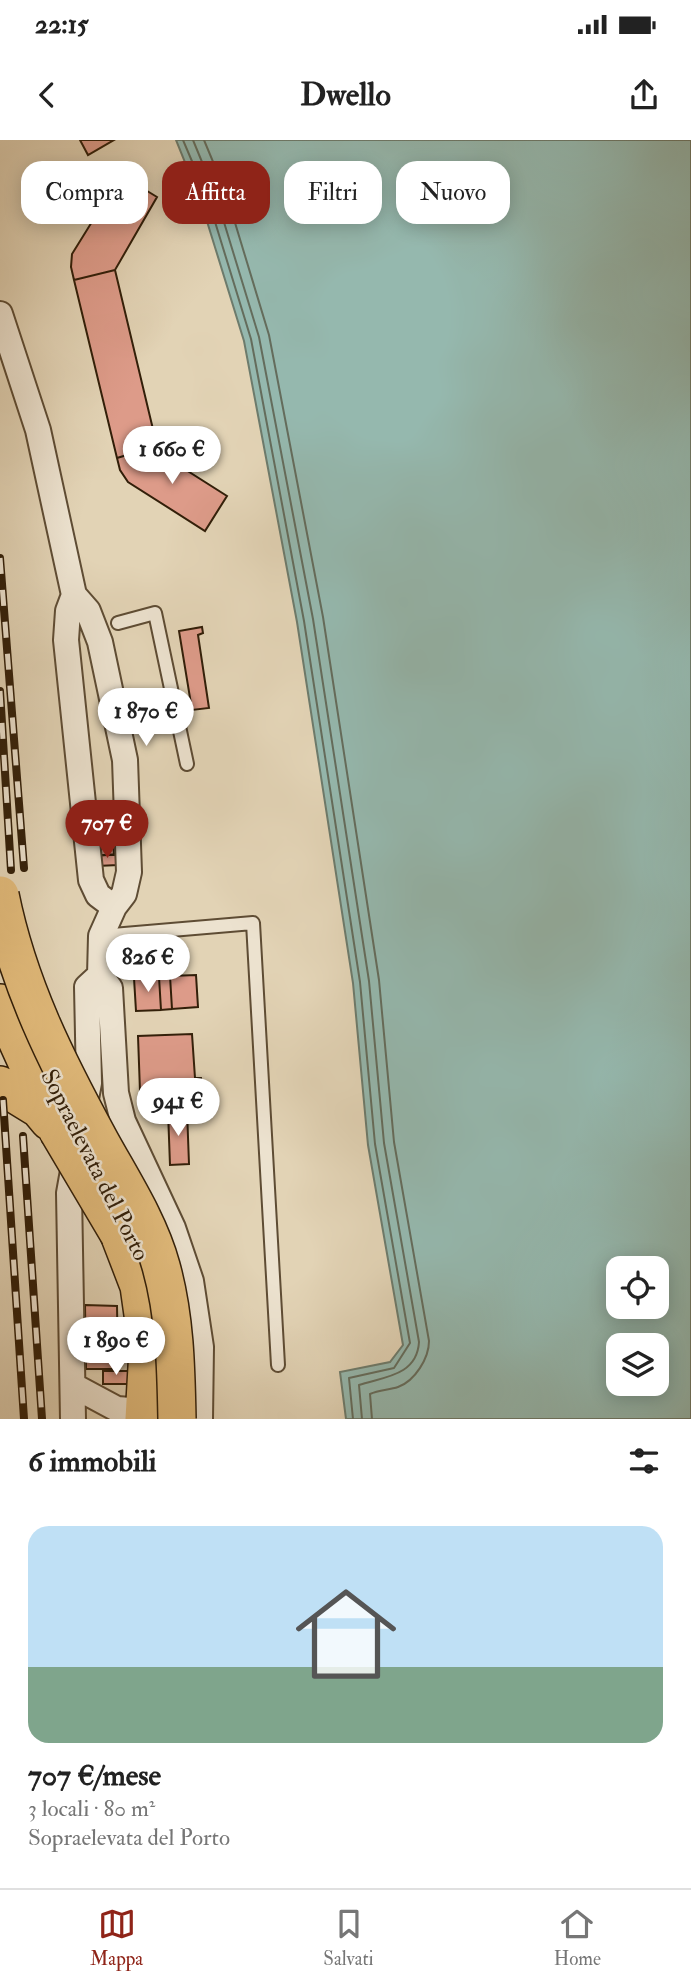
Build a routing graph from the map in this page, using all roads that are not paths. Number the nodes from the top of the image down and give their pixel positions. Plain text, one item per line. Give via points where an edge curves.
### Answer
1 (0, 314) edge
2 (74, 595) junction
3 (118, 623) dead end
4 (187, 764) dead end
5 (0, 895) edge
6 (114, 907) junction
7 (102, 936) junction
8 (0, 961) edge
9 (100, 975) junction
10 (0, 1003) edge
11 (0, 1085) edge
12 (58, 1131) junction
13 (278, 1365) dead end
14 (74, 1386) junction
15 (157, 1417) edge
16 (73, 1419) edge
17 (83, 1419) edge
18 (200, 1419) edge

1 - 2 street via 38,430
2 - 6 street via 66,640 91,880 98,895
2 - 6 street via 88,611 100,642 125,760 129,872 124,894
3 - 4 lane via 155,613
5 - 15 main road, Sopraelevata del Porto, bridge via 16,962 44,1034 161,1265 173,1325
6 - 7 street
7 - 9 street
7 - 13 lane via 253,923
8 - 15 main road, Sopraelevata del Porto via 23,1024 144,1257 162,1352
9 - 14 street via 87,987 89,1083 69,1193
9 - 18 street via 110,988 112,1054 123,1121 173,1228 191,1281 201,1348
10 - 12 main road
11 - 12 main road via 39,1109
12 - 15 main road, bridge via 119,1234 139,1286
14 - 15 street via 117,1409
14 - 16 street
14 - 17 street

